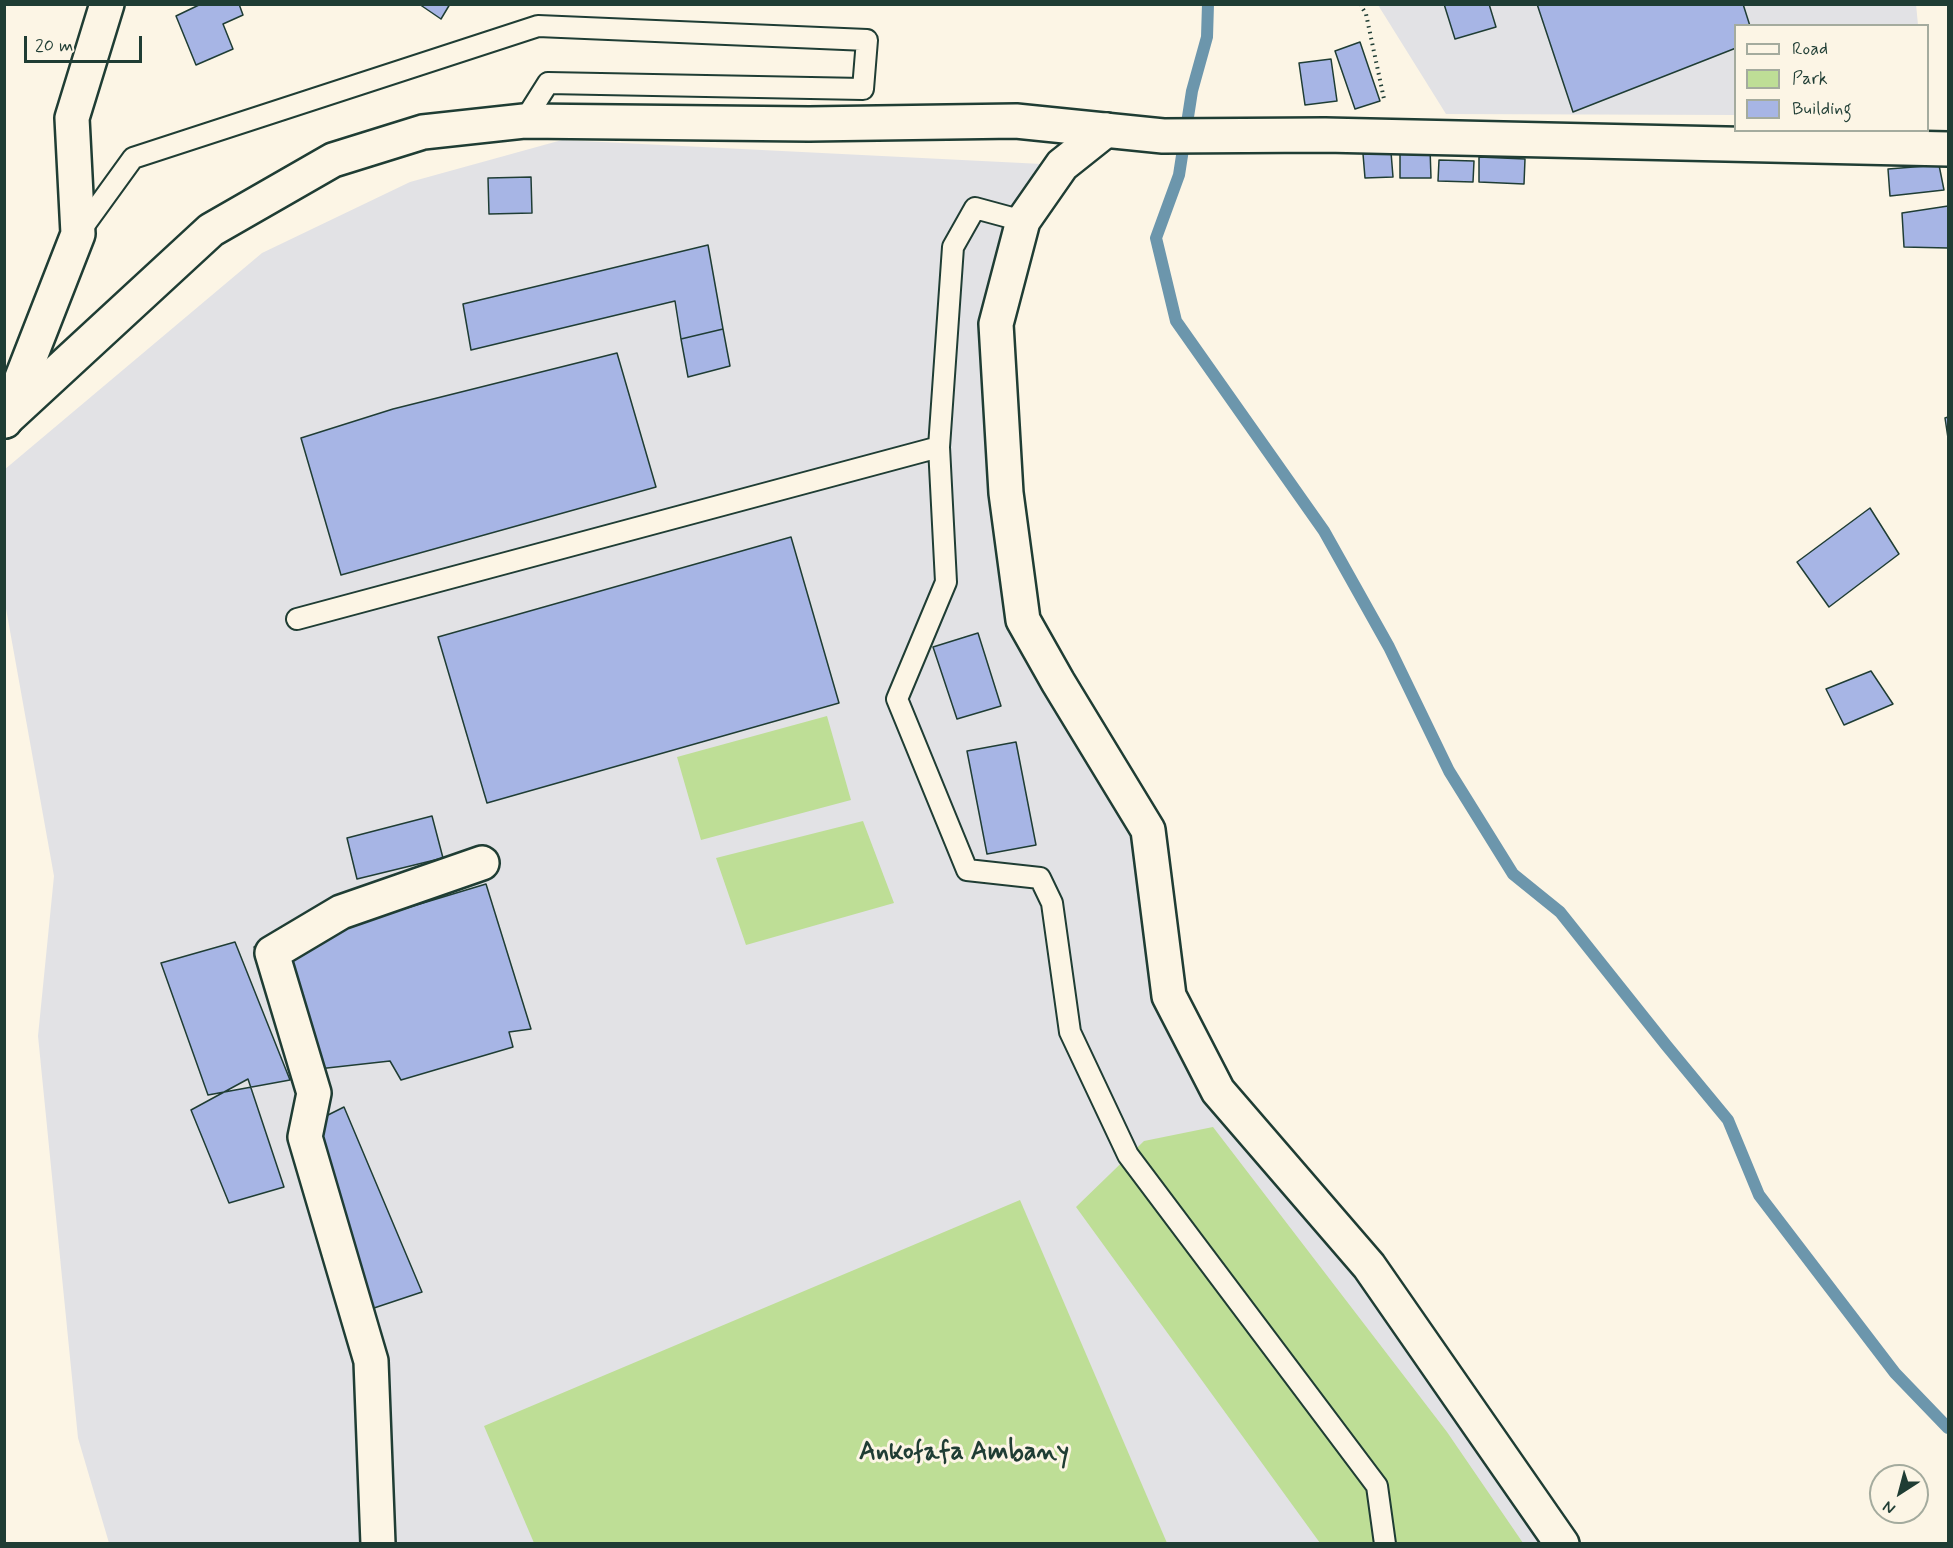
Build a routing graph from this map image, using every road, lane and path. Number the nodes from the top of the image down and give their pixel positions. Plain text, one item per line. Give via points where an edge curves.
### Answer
1 (107, 4) edge
2 (1360, 4) edge
3 (524, 121) junction
4 (1106, 130) junction
5 (1393, 138) junction
6 (1948, 149) edge
7 (1023, 221) junction
8 (78, 234) junction
9 (5, 421) edge
10 (939, 447) junction
11 (297, 620) dead end
12 (482, 863) dead end
13 (378, 1544) edge
14 (1385, 1544) edge
15 (1562, 1544) edge

1 - 8 street via 72,118
2 - 5 path via 1366,14
3 - 4 street via 1016,121
3 - 8 lane via 548,82 863,89 867,40 538,26 133,158
3 - 9 street via 423,132 333,160 211,230
4 - 5 street via 1164,136
4 - 7 street via 1062,165
5 - 6 street
7 - 10 lane via 975,208 953,247
7 - 15 street via 996,324 1006,493 1023,620 1148,830 1169,996 1218,1091 1369,1266
8 - 9 street
10 - 11 lane
10 - 14 lane via 946,582 897,699 967,870 1040,878 1052,903 1070,1032 1128,1155 1377,1486
12 - 13 street via 341,912 272,953 314,1093 305,1137 371,1361

